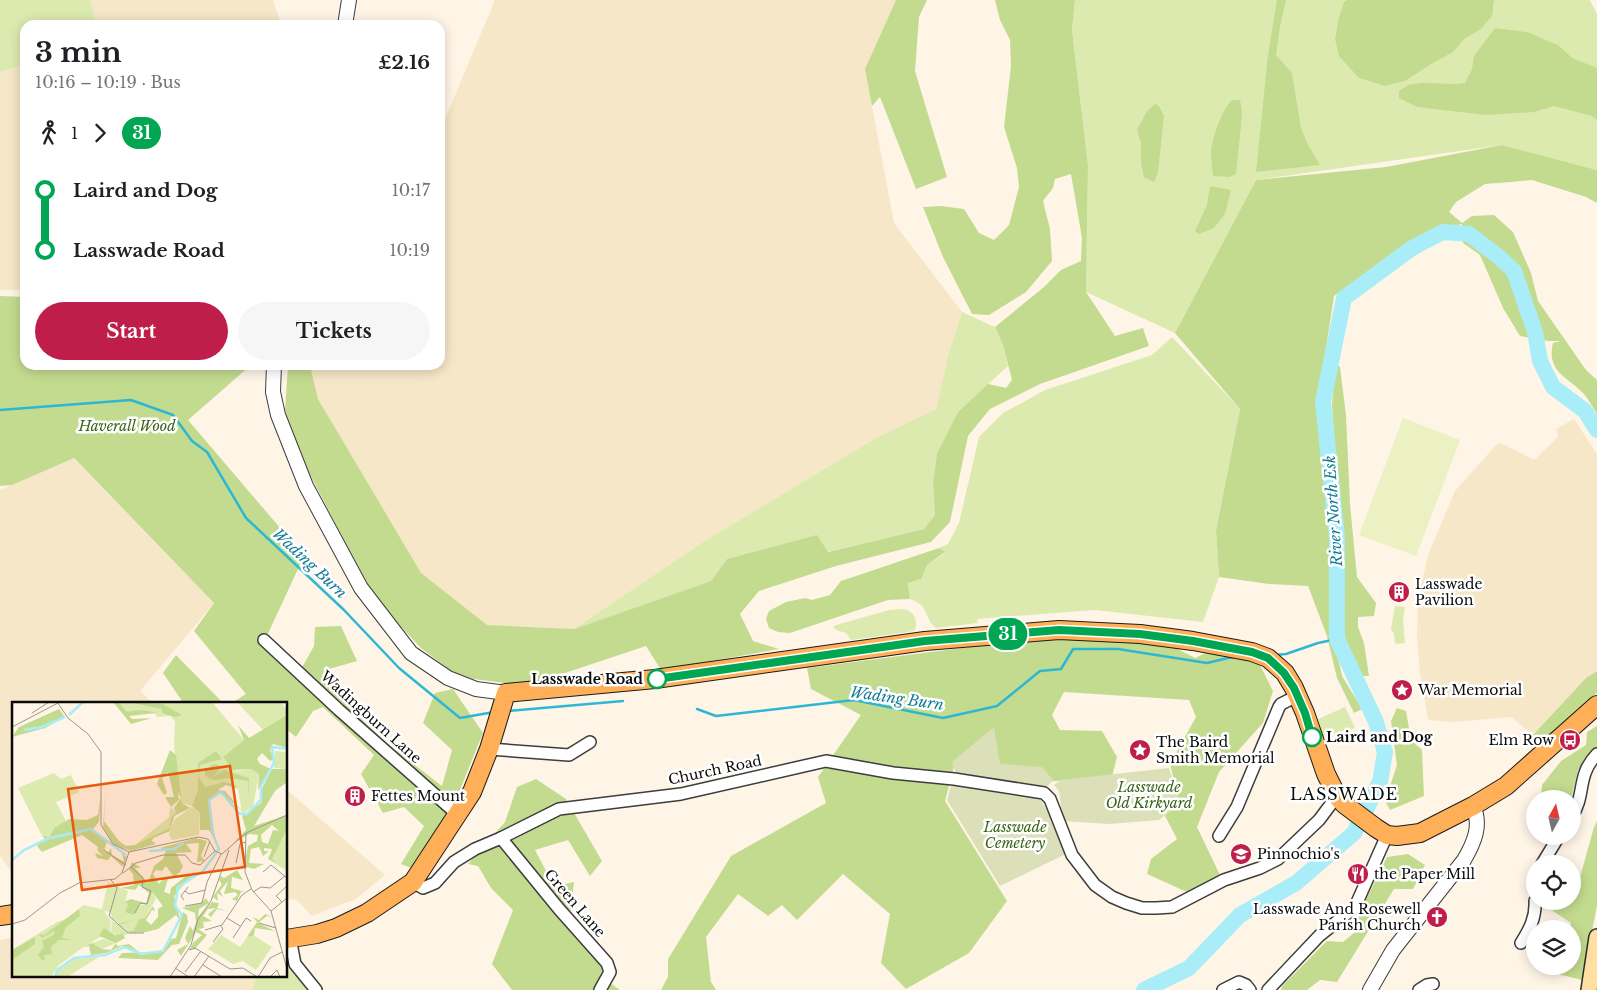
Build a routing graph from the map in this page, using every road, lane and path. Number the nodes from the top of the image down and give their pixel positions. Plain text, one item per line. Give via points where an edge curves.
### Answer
1 (349, 0) edge
2 (346, 20) edge
3 (274, 370) edge
4 (264, 640) dead end
5 (1293, 698) junction
6 (503, 705) junction
7 (1597, 705) edge
8 (590, 742) dead end
9 (489, 749) junction
10 (1597, 754) edge
11 (1581, 790) edge
12 (1341, 800) junction
13 (1472, 806) junction
14 (458, 815) junction
15 (1381, 831) junction
16 (1219, 836) dead end
17 (501, 838) junction
18 (413, 882) junction
19 (1535, 910) edge
20 (1597, 937) edge
21 (288, 939) edge
22 (1522, 943) dead end
23 (1433, 984) dead end
24 (316, 990) edge
25 (600, 990) edge
26 (1223, 990) edge
27 (1250, 990) edge
28 (1268, 990) edge
29 (1370, 990) edge
30 (1419, 990) edge
31 (1589, 990) edge

1 - 2 street
3 - 6 street via 273,392 278,415 306,486 361,588 411,653 448,678
4 - 14 street, Wadingburn Lane
5 - 6 main road via 1284,673 1260,655 1140,634 1049,631 925,641 654,679
5 - 12 main road via 1305,713 1326,774
5 - 16 street via 1279,708 1237,808
6 - 9 main road
7 - 13 main road via 1506,786
8 - 9 street via 569,754
9 - 14 main road via 472,792
10 - 11 street via 1586,767
12 - 15 main road
12 - 17 street, Church Road via 1278,859 1224,880 1172,907 1142,908 1112,897 1095,885 1072,855 1050,799 1044,793 826,761 681,794 559,809
13 - 15 main road via 1420,833 1397,836
13 - 29 street via 1477,815 1477,828 1472,846 1394,950
14 - 18 main road
15 - 28 street via 1356,907 1319,936
17 - 18 street, Church Road via 454,862 435,883 423,888
17 - 25 street, Green Lane via 607,962 610,972
18 - 21 main road via 367,913 336,928
19 - 22 street via 1535,916 1524,930
20 - 31 main road
21 - 24 street via 295,964
23 - 30 street
26 - 27 street via 1239,982

